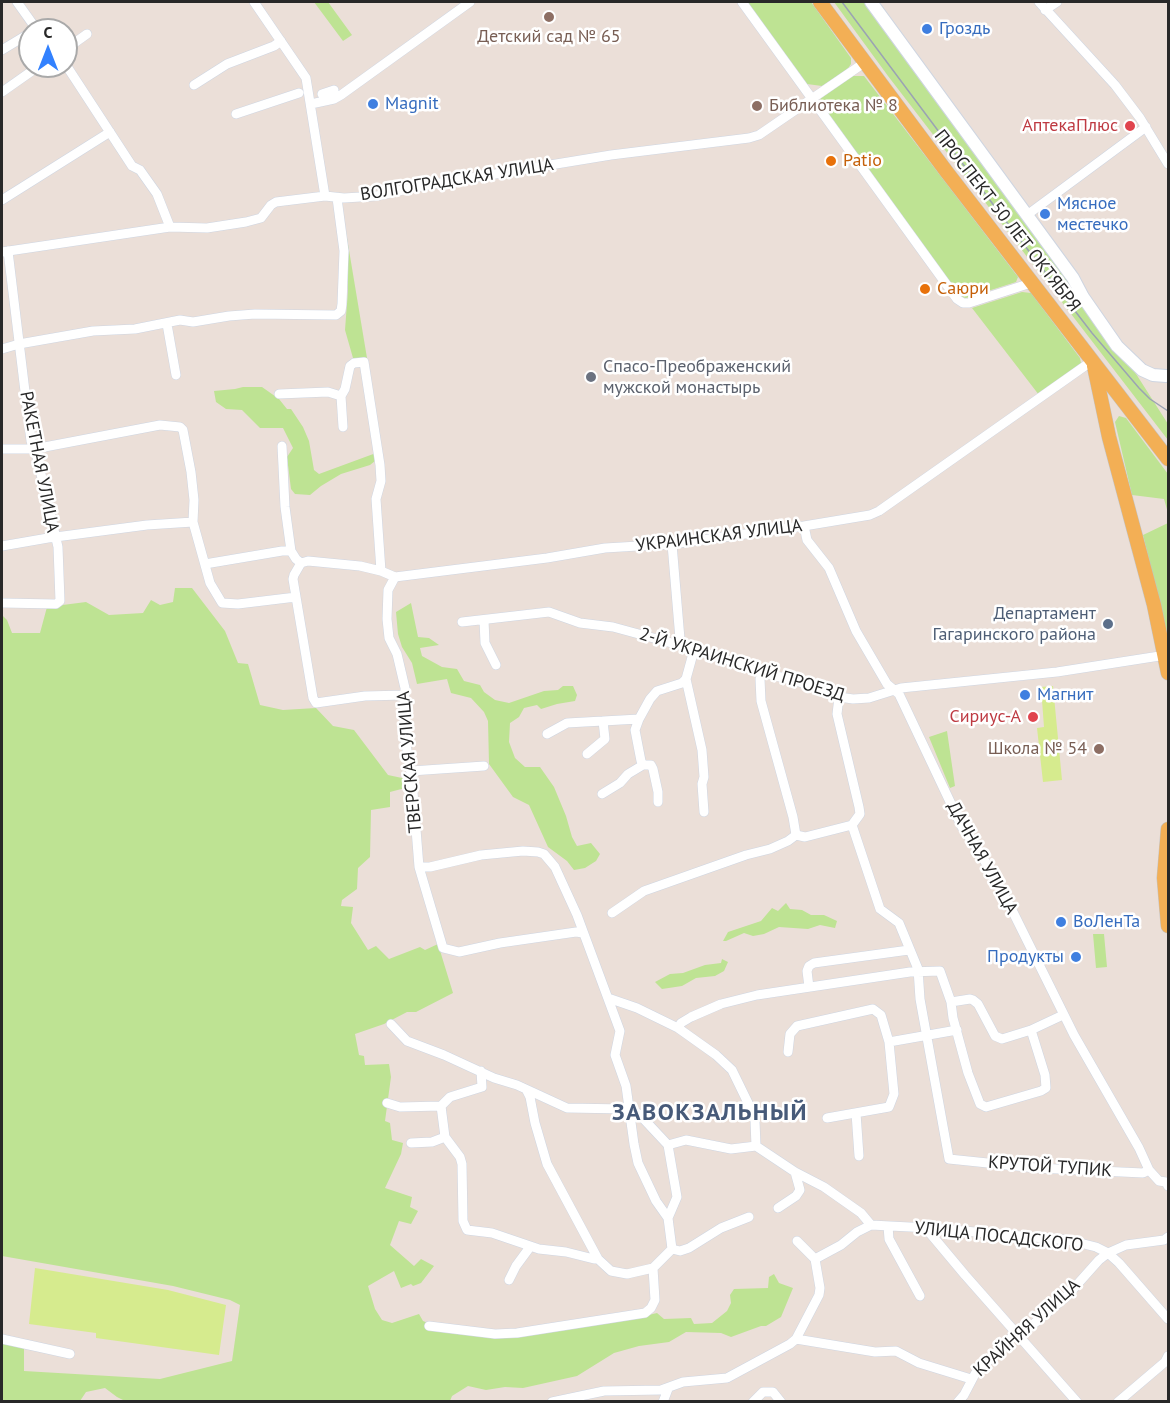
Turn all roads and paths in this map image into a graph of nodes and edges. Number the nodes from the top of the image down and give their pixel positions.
1 (17, 2) edge
2 (254, 2) edge
3 (470, 2) edge
4 (742, 2) edge
5 (820, 2) edge
6 (871, 2) edge
7 (1039, 2) edge
8 (1057, 2) edge
9 (1045, 10) junction
10 (27, 18) edge
11 (87, 34) dead end
12 (18, 40) edge
13 (78, 40) edge
14 (282, 40) junction
15 (2, 50) edge
16 (864, 63) junction
17 (22, 78) edge
18 (75, 78) edge
19 (194, 85) dead end
20 (334, 90) dead end
21 (2, 92) edge
22 (299, 93) dead end
23 (321, 94) dead end
24 (813, 98) junction
25 (311, 104) junction
26 (236, 114) dead end
27 (1146, 127) junction
28 (110, 132) junction
29 (1168, 164) edge
30 (325, 196) junction
31 (337, 198) junction
32 (2, 200) edge
33 (1027, 215) junction
34 (170, 227) junction
35 (5, 252) edge
36 (1031, 283) junction
37 (167, 324) junction
38 (19, 344) junction
39 (2, 349) edge
40 (1092, 361) junction
41 (176, 375) dead end
42 (1168, 376) edge
43 (279, 394) dead end
44 (341, 396) junction
45 (1134, 415) junction
46 (343, 427) dead end
47 (1108, 427) junction
48 (282, 446) dead end
49 (2, 449) edge
50 (34, 449) junction
51 (1168, 459) edge
52 (193, 522) junction
53 (804, 526) junction
54 (54, 538) junction
55 (672, 544) junction
56 (2, 546) edge
57 (291, 551) junction
58 (205, 564) junction
59 (301, 564) junction
60 (381, 571) junction
61 (395, 578) junction
62 (296, 597) junction
63 (2, 603) edge
64 (484, 620) junction
65 (462, 622) dead end
66 (679, 645) junction
67 (694, 650) junction
68 (1166, 655) junction
69 (496, 665) dead end
70 (1168, 673) edge
71 (762, 674) junction
72 (686, 680) junction
73 (894, 690) junction
74 (405, 695) junction
75 (839, 696) junction
76 (639, 719) junction
77 (603, 721) junction
78 (547, 734) dead end
79 (587, 754) dead end
80 (643, 765) junction
81 (484, 766) dead end
82 (411, 771) junction
83 (620, 783) junction
84 (625, 793) dead end
85 (602, 794) dead end
86 (658, 802) dead end
87 (704, 812) dead end
88 (852, 825) junction
89 (1168, 829) edge
90 (796, 835) junction
91 (419, 867) junction
92 (612, 913) dead end
93 (1168, 926) edge
94 (583, 933) junction
95 (909, 950) junction
96 (918, 972) junction
97 (809, 987) junction
98 (608, 998) junction
99 (951, 1002) junction
100 (1063, 1015) junction
101 (391, 1024) dead end
102 (678, 1028) junction
103 (957, 1030) junction
104 (1031, 1030) junction
105 (927, 1035) junction
106 (889, 1042) junction
107 (788, 1052) dead end
108 (481, 1071) junction
109 (527, 1091) junction
110 (387, 1102) dead end
111 (441, 1106) junction
112 (631, 1110) junction
113 (856, 1113) junction
114 (827, 1118) dead end
115 (445, 1137) junction
116 (411, 1143) dead end
117 (668, 1145) junction
118 (756, 1146) junction
119 (859, 1156) dead end
120 (1149, 1170) junction
121 (795, 1172) junction
122 (1168, 1186) edge
123 (778, 1208) dead end
124 (749, 1217) dead end
125 (668, 1218) junction
126 (871, 1225) junction
127 (888, 1227) junction
128 (929, 1228) junction
129 (1168, 1237) edge
130 (797, 1241) dead end
131 (530, 1247) junction
132 (672, 1249) junction
133 (1108, 1253) junction
134 (598, 1258) junction
135 (815, 1259) junction
136 (653, 1268) junction
137 (509, 1280) dead end
138 (921, 1296) dead end
139 (1168, 1319) edge
140 (429, 1326) dead end
141 (1018, 1334) junction
142 (2, 1339) edge
143 (796, 1339) junction
144 (70, 1354) dead end
145 (1168, 1356) edge
146 (971, 1379) junction
147 (668, 1389) junction
148 (964, 1399) edge
149 (552, 1401) edge
150 (663, 1401) edge
151 (753, 1401) edge
152 (781, 1401) edge
153 (1077, 1401) edge
154 (1118, 1401) edge

1 - 10 street
2 - 14 street
3 - 25 street
4 - 24 street
5 - 16 main road, ПРОСПЕКТ 50 ЛЕТ ОКТЯБРЯ
6 - 33 street
7 - 9 street
8 - 9 street
9 - 27 street
11 - 13 street
12 - 15 street
14 - 19 street
14 - 25 street
16 - 24 street, ВОЛГОГРАДСКАЯ УЛИЦА
16 - 36 main road, ПРОСПЕКТ 50 ЛЕТ ОКТЯБРЯ
17 - 21 street
18 - 28 street
20 - 23 street
22 - 26 street
24 - 31 street, ВОЛГОГРАДСКАЯ УЛИЦА
24 - 36 street
25 - 30 street
27 - 29 street
27 - 33 street
28 - 32 street
28 - 34 street
30 - 31 street, ВОЛГОГРАДСКАЯ УЛИЦА
30 - 34 street, ВОЛГОГРАДСКАЯ УЛИЦА
31 - 37 street
33 - 42 street
34 - 35 street, ВОЛГОГРАДСКАЯ УЛИЦА
35 - 38 street, РАКЕТНАЯ УЛИЦА
36 - 40 main road, ПРОСПЕКТ 50 ЛЕТ ОКТЯБРЯ
37 - 38 street
37 - 41 street
38 - 39 street
38 - 50 street, РАКЕТНАЯ УЛИЦА
40 - 45 main road, ПРОСПЕКТ 50 ЛЕТ ОКТЯБРЯ
40 - 47 main road
40 - 53 street, УКРАИНСКАЯ УЛИЦА
43 - 44 street
44 - 46 street
44 - 60 street
45 - 47 main road
45 - 51 main road, ПРОСПЕКТ 50 ЛЕТ ОКТЯБРЯ
47 - 68 main road
48 - 57 street
49 - 50 street
50 - 52 street
50 - 54 street, РАКЕТНАЯ УЛИЦА
52 - 54 street
52 - 58 street
53 - 55 street, УКРАИНСКАЯ УЛИЦА
53 - 73 street, ДАЧНАЯ УЛИЦА
54 - 56 street
54 - 63 street, РАКЕТНАЯ УЛИЦА
55 - 61 street, УКРАИНСКАЯ УЛИЦА
55 - 66 street
57 - 58 street
57 - 59 street
58 - 62 street
59 - 60 street
59 - 62 street
60 - 61 street
61 - 74 street, ТВЕРСКАЯ УЛИЦА
62 - 74 street
64 - 65 street, 2-Й УКРАИНСКИЙ ПРОЕЗД
64 - 66 street, 2-Й УКРАИНСКИЙ ПРОЕЗД
64 - 69 street
66 - 67 street, 2-Й УКРАИНСКИЙ ПРОЕЗД
67 - 71 street, 2-Й УКРАИНСКИЙ ПРОЕЗД
67 - 72 street
68 - 70 main road
68 - 73 street, 2-Й УКРАИНСКИЙ ПРОЕЗД
71 - 75 street, 2-Й УКРАИНСКИЙ ПРОЕЗД
71 - 90 street
72 - 76 street
72 - 87 street
73 - 75 street, 2-Й УКРАИНСКИЙ ПРОЕЗД
73 - 100 street, ДАЧНАЯ УЛИЦА
74 - 82 street, ТВЕРСКАЯ УЛИЦА
75 - 88 street
76 - 77 street
76 - 80 street
77 - 78 street
77 - 79 street
80 - 83 street
80 - 86 street
81 - 82 street
82 - 91 street, ТВЕРСКАЯ УЛИЦА
83 - 84 street
83 - 85 street
88 - 90 street
88 - 95 street
89 - 93 main road
90 - 92 street
91 - 94 street
91 - 94 street, ТВЕРСКАЯ УЛИЦА
94 - 98 street
95 - 96 street
95 - 97 street
96 - 97 street
96 - 99 street
96 - 105 street
97 - 102 street
98 - 102 street
98 - 112 street
99 - 103 street
99 - 104 street
100 - 104 street
100 - 120 street, ДАЧНАЯ УЛИЦА
101 - 108 street
102 - 118 street
103 - 104 street
103 - 105 street
105 - 106 street
105 - 120 street, КРУТОЙ ТУПИК
106 - 107 street
106 - 113 street
108 - 109 street
108 - 111 street
109 - 112 street
109 - 134 street
110 - 111 street
111 - 115 street
112 - 117 street
112 - 125 street
113 - 114 street
113 - 119 street
115 - 116 street
115 - 131 street
117 - 118 street
117 - 125 street
118 - 121 street
120 - 122 street, ДАЧНАЯ УЛИЦА
121 - 123 street
121 - 126 street
124 - 132 street
125 - 132 street
126 - 127 street, УЛИЦА ПОСАДСКОГО
126 - 135 street
127 - 128 street, УЛИЦА ПОСАДСКОГО
127 - 138 street
128 - 133 street, УЛИЦА ПОСАДСКОГО
128 - 141 street
129 - 133 street, КРАЙНЯЯ УЛИЦА
130 - 135 street
131 - 134 street
131 - 137 street
132 - 136 street
133 - 139 street, УЛИЦА ПОСАДСКОГО
133 - 141 street, КРАЙНЯЯ УЛИЦА
134 - 136 street
135 - 143 street
136 - 140 street
141 - 146 street, КРАЙНЯЯ УЛИЦА
141 - 153 street
142 - 144 street
143 - 146 street
143 - 147 street
145 - 154 street
146 - 148 street, КРАЙНЯЯ УЛИЦА
147 - 149 street
147 - 150 street
151 - 152 street

